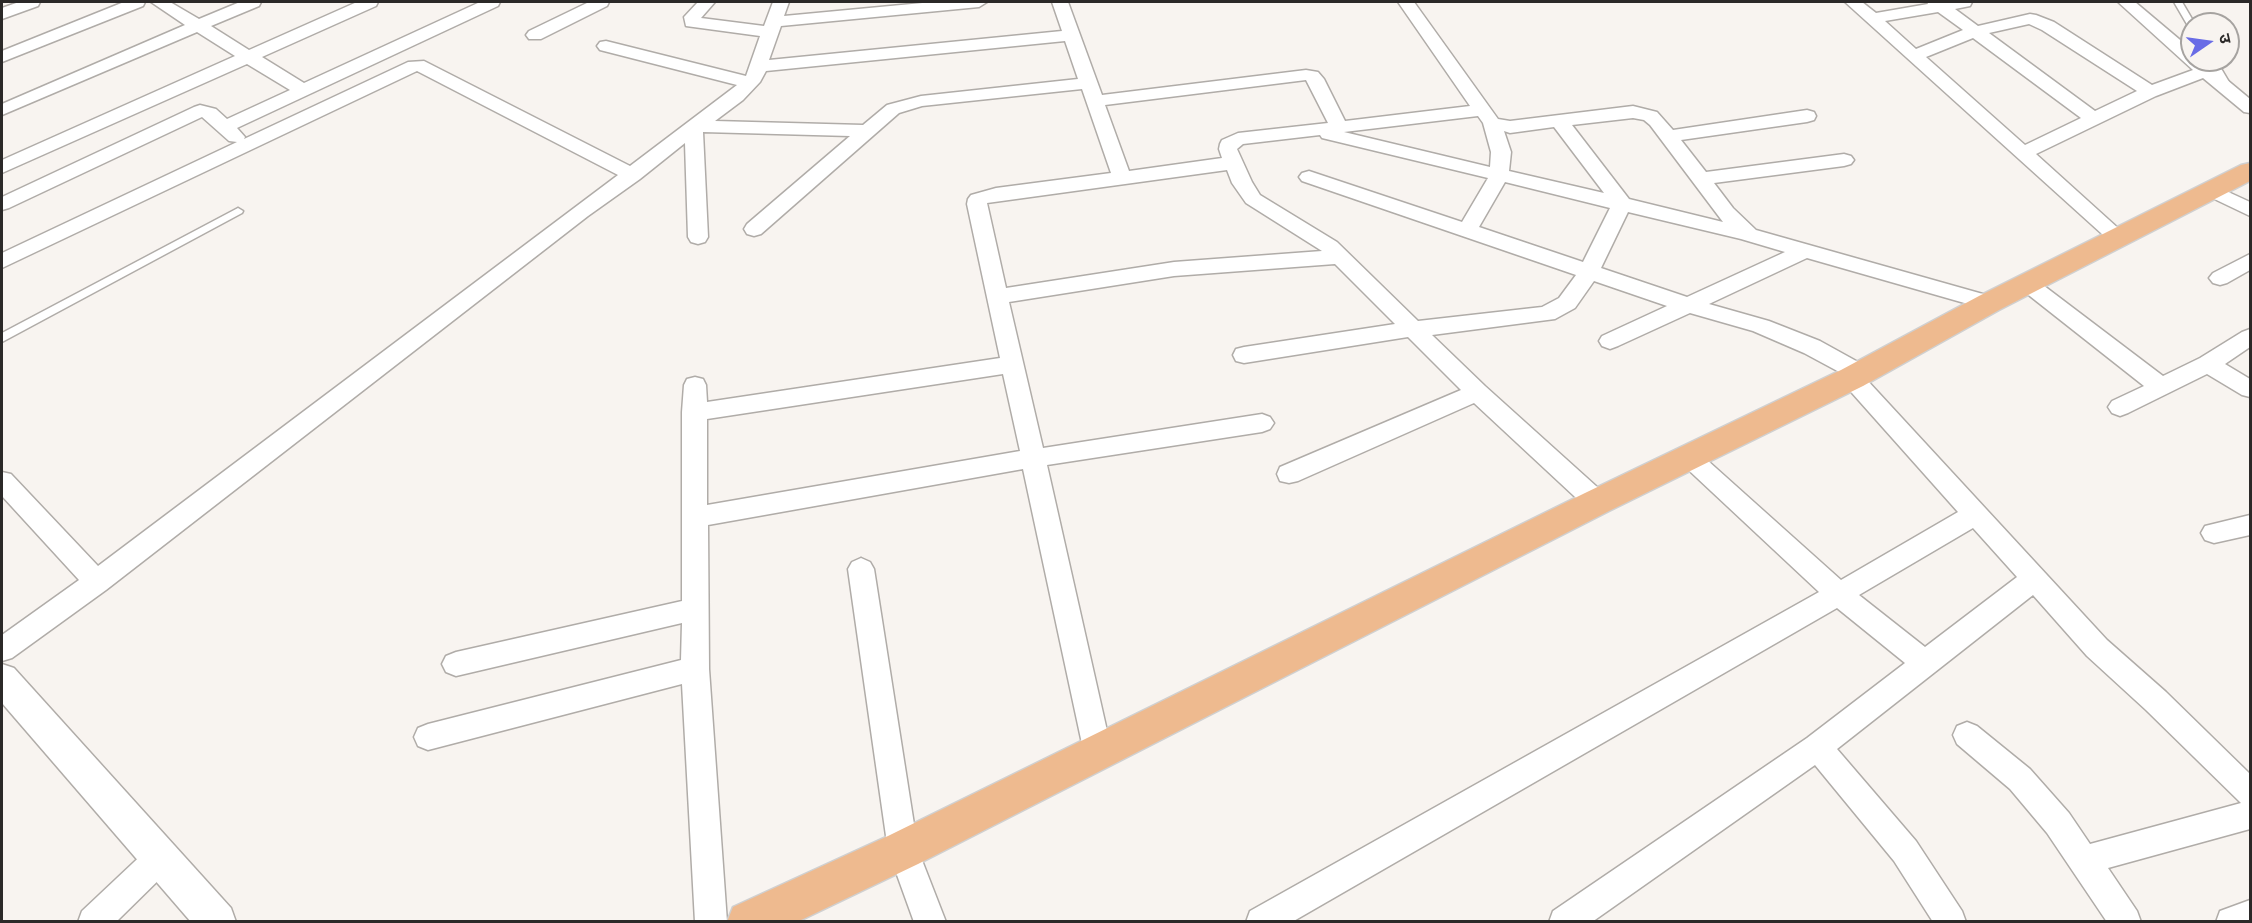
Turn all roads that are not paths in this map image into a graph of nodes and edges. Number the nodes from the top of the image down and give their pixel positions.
1 (32, 2) edge
2 (137, 2) edge
3 (159, 2) edge
4 (253, 2) edge
5 (370, 2) edge
6 (492, 2) edge
7 (601, 2) edge
8 (707, 2) edge
9 (979, 2) edge
10 (1060, 2) edge
11 (1406, 2) edge
12 (1852, 2) edge
13 (1964, 2) edge
14 (2126, 2) edge
15 (1938, 4) edge
16 (2, 14) edge
17 (775, 18) edge
18 (1871, 19) junction
19 (196, 26) junction
20 (1977, 31) junction
21 (535, 35) dead end
22 (1072, 35) junction
23 (606, 46) dead end
24 (2180, 46) edge
25 (1915, 55) junction
26 (248, 56) junction
27 (2, 57) edge
28 (2185, 72) edge
29 (2210, 72) edge
30 (754, 74) junction
31 (1089, 83) junction
32 (303, 90) junction
33 (2150, 92) junction
34 (1095, 101) junction
35 (2250, 108) edge
36 (2, 110) edge
37 (1486, 116) junction
38 (1807, 116) dead end
39 (2093, 118) junction
40 (1559, 121) junction
41 (224, 127) junction
42 (696, 127) junction
43 (1339, 127) junction
44 (1313, 130) junction
45 (866, 131) junction
46 (1668, 136) junction
47 (246, 147) junction
48 (2025, 152) junction
49 (1844, 160) dead end
50 (1233, 163) junction
51 (2, 167) edge
52 (2250, 171) edge
53 (633, 175) junction
54 (1499, 175) junction
55 (1309, 177) dead end
56 (1122, 178) junction
57 (1701, 179) junction
58 (2213, 191) junction
59 (2, 204) edge
60 (1622, 204) junction
61 (2250, 210) edge
62 (238, 211) dead end
63 (754, 229) dead end
64 (1467, 231) junction
65 (1749, 234) junction
66 (698, 237) dead end
67 (2119, 238) junction
68 (1806, 250) junction
69 (1341, 257) junction
70 (2, 261) edge
71 (2250, 261) edge
72 (1589, 272) junction
73 (2220, 278) dead end
74 (2028, 284) junction
75 (999, 296) junction
76 (1989, 303) junction
77 (1688, 305) junction
78 (1414, 329) junction
79 (2250, 336) edge
80 (2, 338) edge
81 (1610, 341) dead end
82 (1244, 355) dead end
83 (1013, 364) junction
84 (2208, 364) junction
85 (1856, 375) junction
86 (695, 385) dead end
87 (2161, 387) junction
88 (2250, 389) edge
89 (1478, 392) junction
90 (2120, 407) dead end
91 (693, 412) junction
92 (1262, 423) dead end
93 (1689, 457) junction
94 (1034, 458) junction
95 (1289, 474) dead end
96 (2, 481) edge
97 (1597, 502) junction
98 (1976, 513) junction
99 (694, 517) junction
100 (2250, 525) edge
101 (2214, 533) dead end
102 (861, 569) dead end
103 (2034, 579) junction
104 (97, 582) junction
105 (1839, 594) junction
106 (694, 609) junction
107 (2, 650) edge
108 (1925, 663) junction
109 (456, 664) dead end
110 (695, 669) junction
111 (2, 679) edge
112 (1967, 735) dead end
113 (428, 737) dead end
114 (1817, 747) junction
115 (1098, 753) junction
116 (2250, 793) edge
117 (2250, 815) edge
118 (903, 850) junction
119 (161, 857) junction
120 (2084, 860) junction
121 (2250, 916) edge
122 (93, 921) edge
123 (217, 921) edge
124 (711, 921) edge
125 (748, 921) edge
126 (930, 921) edge
127 (1261, 921) edge
128 (1564, 921) edge
129 (1951, 921) edge
130 (2126, 921) edge
131 (2231, 921) edge

1 - 16 street
2 - 27 street
3 - 19 street
4 - 19 street
5 - 26 street
6 - 32 street
7 - 21 street
8 - 17 street
9 - 17 street
10 - 22 street
11 - 37 street
12 - 18 street
13 - 15 street
14 - 24 street
15 - 18 street
15 - 20 street
17 - 30 street
18 - 25 street
19 - 26 street
19 - 36 street
20 - 25 street
20 - 33 street
20 - 39 street
22 - 30 street
22 - 31 street
23 - 30 street
25 - 48 street
26 - 32 street
26 - 51 street
28 - 33 street
29 - 35 street
30 - 42 street
31 - 34 street
31 - 45 street
32 - 41 street
33 - 39 street
34 - 43 street
34 - 56 street
37 - 40 street
37 - 43 street
37 - 54 street
38 - 46 street
39 - 48 street
40 - 46 street
40 - 60 street
41 - 47 street
41 - 59 street
42 - 45 street
42 - 53 street
42 - 66 street
43 - 44 street
44 - 50 street
44 - 54 street
45 - 63 street
46 - 57 street
47 - 53 street
47 - 70 street
48 - 67 street
49 - 57 street
50 - 56 street
50 - 69 street
52 - 58 main road
53 - 104 street
54 - 60 street
54 - 64 street
55 - 64 street
56 - 75 street
57 - 65 street
58 - 61 street
58 - 67 main road
60 - 65 street
60 - 72 street
62 - 80 lane
64 - 72 street
65 - 68 street
67 - 74 main road
68 - 76 street
68 - 77 street
69 - 75 street
69 - 78 street
71 - 73 street
72 - 77 street
72 - 78 street
74 - 76 main road
74 - 87 street
75 - 83 street
76 - 85 main road
77 - 81 street
77 - 85 street
78 - 82 street
78 - 89 street
79 - 84 street
83 - 91 street
83 - 94 street
84 - 87 street
84 - 88 street
85 - 93 main road
85 - 98 street
86 - 91 street
87 - 90 street
89 - 95 street
89 - 97 street
91 - 99 street
92 - 94 street
93 - 97 main road
93 - 105 street
94 - 99 street
94 - 115 street
96 - 104 street
97 - 115 main road
98 - 103 street
98 - 105 street
99 - 106 street
100 - 101 street
102 - 118 street
103 - 108 street
103 - 116 street
104 - 107 street
105 - 108 street
105 - 127 street
106 - 109 street
106 - 110 street
108 - 114 street
110 - 113 street
110 - 124 street
111 - 119 street
112 - 120 street
114 - 128 street
114 - 129 street
115 - 118 main road
117 - 120 street
118 - 125 main road
118 - 126 street
119 - 122 street
119 - 123 street
120 - 130 street
121 - 131 street

